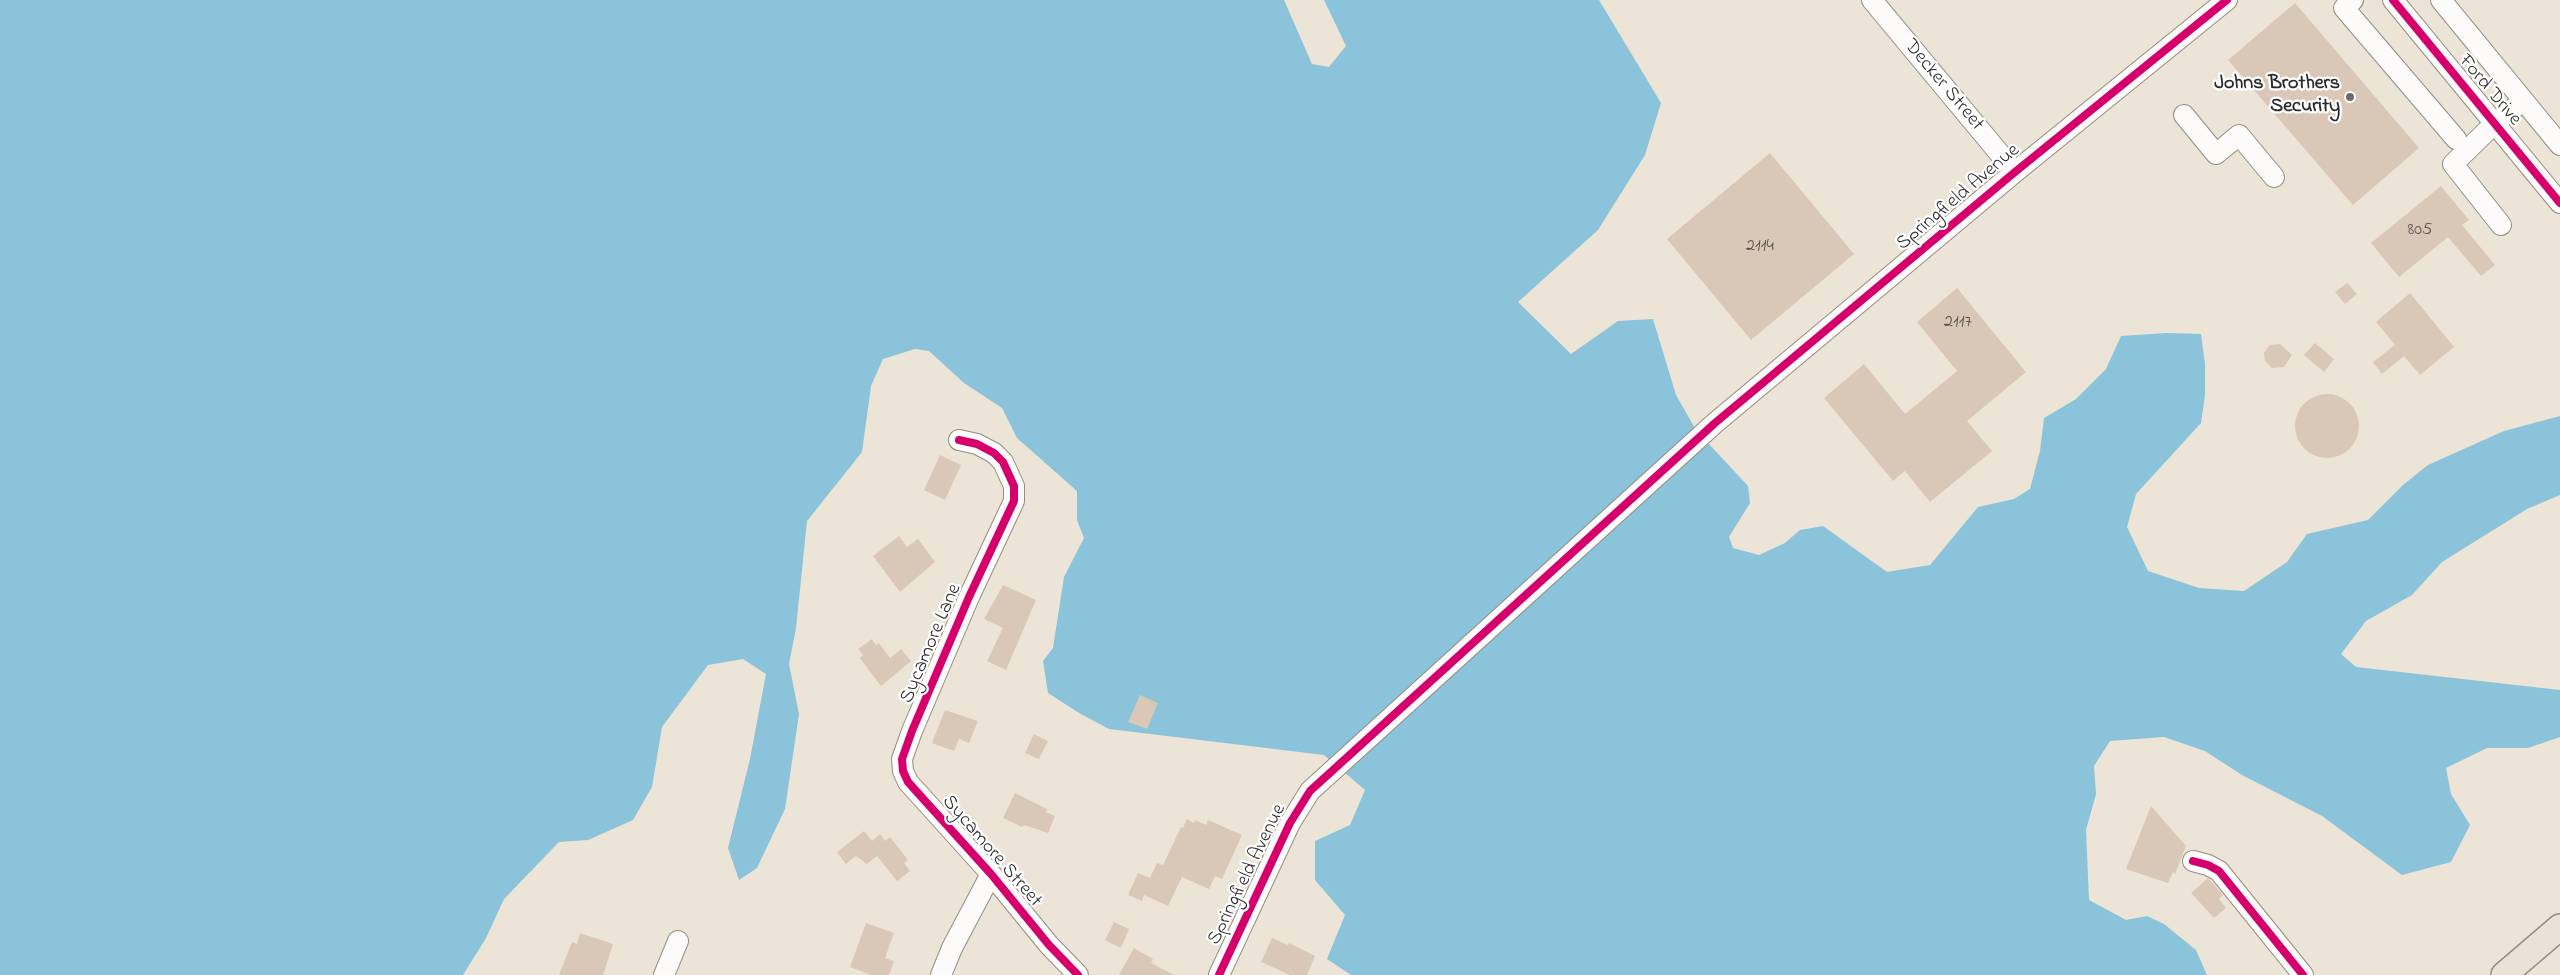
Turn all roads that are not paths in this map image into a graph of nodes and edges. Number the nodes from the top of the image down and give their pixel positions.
1 (1872, 0) edge
2 (2226, 0) edge
3 (2353, 0) edge
4 (2393, 0) edge
5 (2441, 0) edge
6 (2523, 101) junction
7 (2184, 115) dead end
8 (2495, 123) junction
9 (2456, 139) dead end
10 (2560, 145) edge
11 (2015, 172) junction
12 (2274, 177) dead end
13 (2560, 203) edge
14 (2501, 225) dead end
15 (958, 440) dead end
16 (908, 742) joint
17 (2193, 861) dead end
18 (991, 874) junction
19 (2560, 927) edge
20 (678, 941) dead end
21 (664, 975) edge
22 (941, 975) edge
23 (1078, 975) edge
24 (1219, 975) edge
25 (2303, 975) edge
26 (2504, 975) edge

1 - 11 street, Decker Street
2 - 11 street, Springfield Avenue
3 - 9 street
4 - 8 street, Ford Drive
5 - 6 street, Ford Drive
6 - 8 street
6 - 10 street, Ford Drive
7 - 12 street
8 - 13 street, Ford Drive
8 - 14 street
11 - 24 street, Springfield Avenue
15 - 16 street, Sycamore Lane
16 - 18 street, Sycamore Street
17 - 25 street
18 - 22 street
18 - 23 street, Sycamore Street
19 - 26 main road
20 - 21 street

